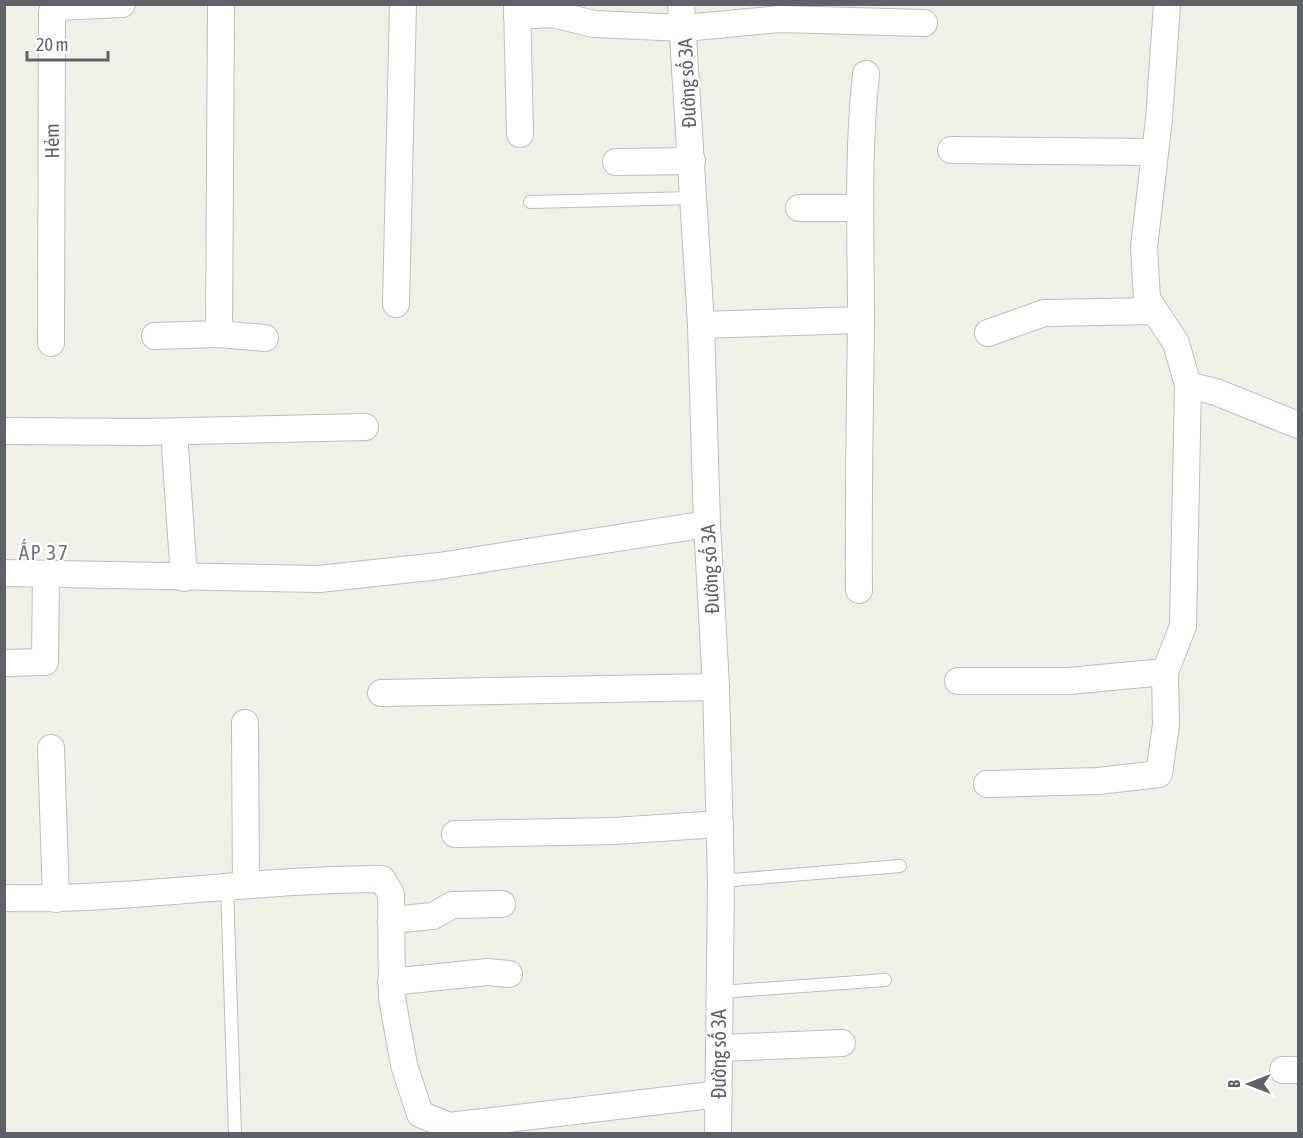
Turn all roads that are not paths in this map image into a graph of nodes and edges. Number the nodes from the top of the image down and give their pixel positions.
1 (122, 4) edge
2 (221, 4) edge
3 (403, 4) edge
4 (1167, 4) edge
5 (517, 10) edge
6 (682, 16) edge
7 (924, 23) dead end
8 (866, 75) dead end
9 (520, 134) dead end
10 (951, 150) dead end
11 (1155, 152) junction
12 (692, 160) junction
13 (616, 162) dead end
14 (694, 198) junction
15 (530, 202) dead end
16 (799, 208) dead end
17 (859, 208) junction
18 (396, 304) dead end
19 (1155, 312) junction
20 (861, 320) junction
21 (701, 325) junction
22 (988, 333) dead end
23 (219, 334) junction
24 (154, 336) dead end
25 (265, 338) dead end
26 (51, 343) dead end
27 (1188, 385) junction
28 (1299, 425) edge
29 (365, 427) dead end
30 (4, 431) edge
31 (174, 432) junction
32 (707, 524) junction
33 (4, 573) edge
34 (46, 574) junction
35 (184, 578) junction
36 (859, 590) dead end
37 (4, 663) edge
38 (1165, 672) junction
39 (958, 681) dead end
40 (716, 687) junction
41 (381, 693) dead end
42 (245, 723) dead end
43 (51, 748) dead end
44 (987, 784) dead end
45 (720, 824) junction
46 (455, 834) dead end
47 (900, 866) dead end
48 (721, 881) junction
49 (236, 885) junction
50 (4, 898) edge
51 (56, 899) junction
52 (502, 904) dead end
53 (391, 920) junction
54 (509, 974) dead end
55 (885, 980) dead end
56 (391, 982) junction
57 (720, 992) junction
58 (842, 1043) dead end
59 (720, 1048) junction
60 (719, 1094) junction
61 (518, 1126) edge
62 (718, 1133) edge
63 (235, 1134) edge
64 (713, 1134) edge

1 - 26 street, Hẻm
2 - 23 street
3 - 18 street
4 - 11 street
5 - 6 street
5 - 9 street
6 - 7 street
6 - 12 street, Đường số 3A
8 - 17 street
10 - 11 street
11 - 19 street
12 - 13 street
12 - 14 street, Đường số 3A
14 - 15 lane
14 - 21 street, Đường số 3A
16 - 17 street
17 - 20 street
19 - 22 street
19 - 27 street
20 - 21 street
20 - 36 street
21 - 32 street, Đường số 3A
23 - 24 street
23 - 25 street
27 - 28 street
27 - 38 street
29 - 31 street
30 - 31 street
31 - 35 street
32 - 35 street
32 - 40 street, Đường số 3A
33 - 34 street
34 - 35 street
34 - 37 street
38 - 39 street
38 - 44 street
40 - 41 street
40 - 45 street, Đường số 3A
42 - 49 street
43 - 51 street
45 - 46 street
45 - 48 street, Đường số 3A
47 - 48 lane
48 - 57 street, Đường số 3A
49 - 51 street
49 - 53 street
49 - 63 lane
50 - 51 street
52 - 53 street
53 - 56 street
54 - 56 street
55 - 57 lane
56 - 61 street
57 - 59 street, Đường số 3A
58 - 59 street
59 - 60 street, Đường số 3A
60 - 61 street
60 - 62 street, Đường số 3A
62 - 64 street

